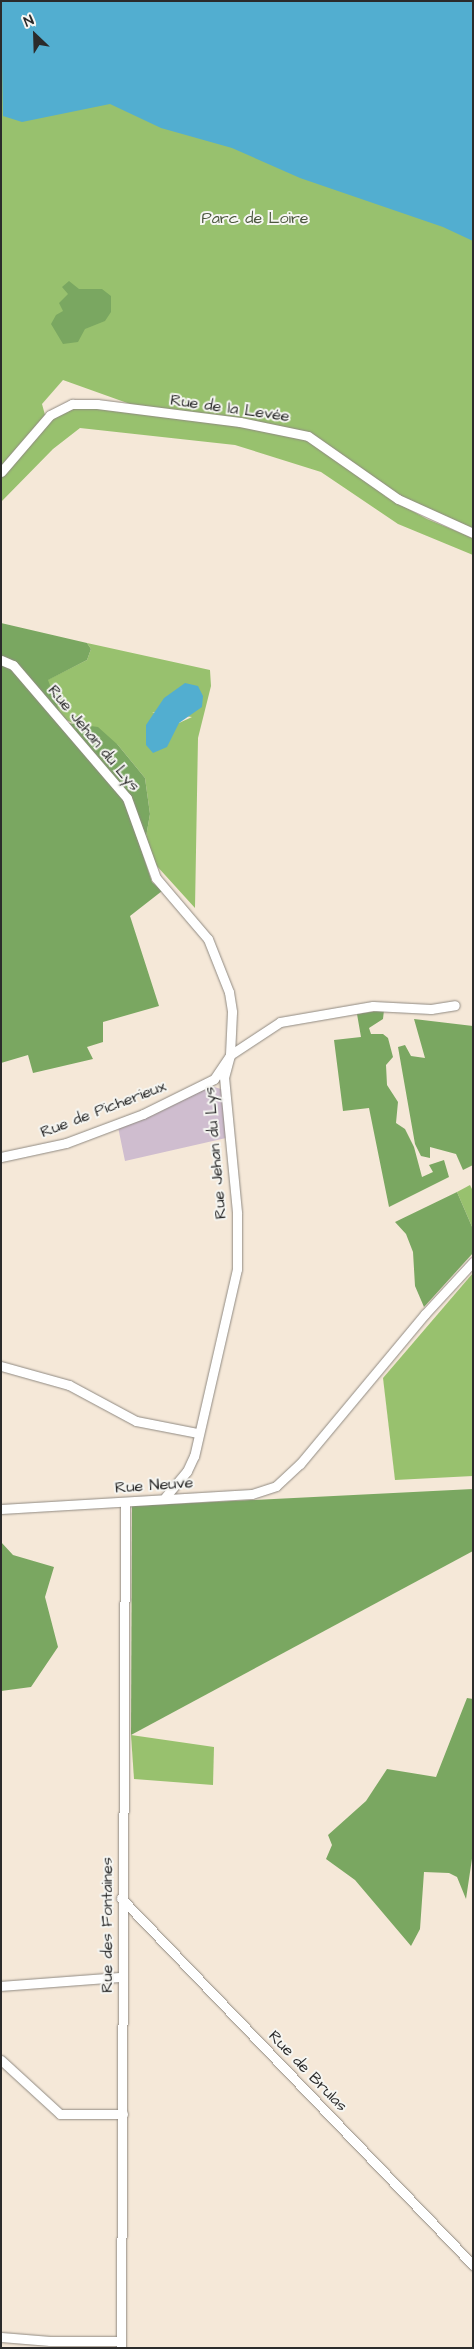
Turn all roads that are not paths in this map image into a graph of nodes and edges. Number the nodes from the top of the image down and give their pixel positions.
1 (1, 472) edge
2 (473, 533) edge
3 (1, 660) edge
4 (455, 1005) dead end
5 (230, 1055) junction
6 (1, 1157) edge
7 (473, 1262) edge
8 (1, 1366) edge
9 (197, 1433) junction
10 (165, 1497) junction
11 (125, 1503) junction
12 (1, 1509) edge
13 (121, 1898) junction
14 (122, 1977) junction
15 (1, 1986) edge
16 (1, 2060) edge
17 (123, 2114) junction
18 (473, 2265) edge
19 (1, 2337) edge
20 (121, 2344) edge

1 - 2 street, Rue de la Levée
3 - 5 street, Rue Jehan du Lys
4 - 5 street
5 - 6 street, Rue de Picherieux
5 - 9 street, Rue Jehan du Lys
7 - 10 street, Rue Neuve
8 - 9 street
9 - 10 street, Rue Jehan du Lys
10 - 11 street, Rue Neuve
11 - 12 street, Rue Neuve
11 - 13 street, Rue des Fontaines
13 - 14 street, Rue des Fontaines
13 - 18 street, Rue de Brulas
14 - 15 street
14 - 17 street, Rue des Fontaines
16 - 17 street
17 - 20 street, Rue des Fontaines
19 - 20 street

